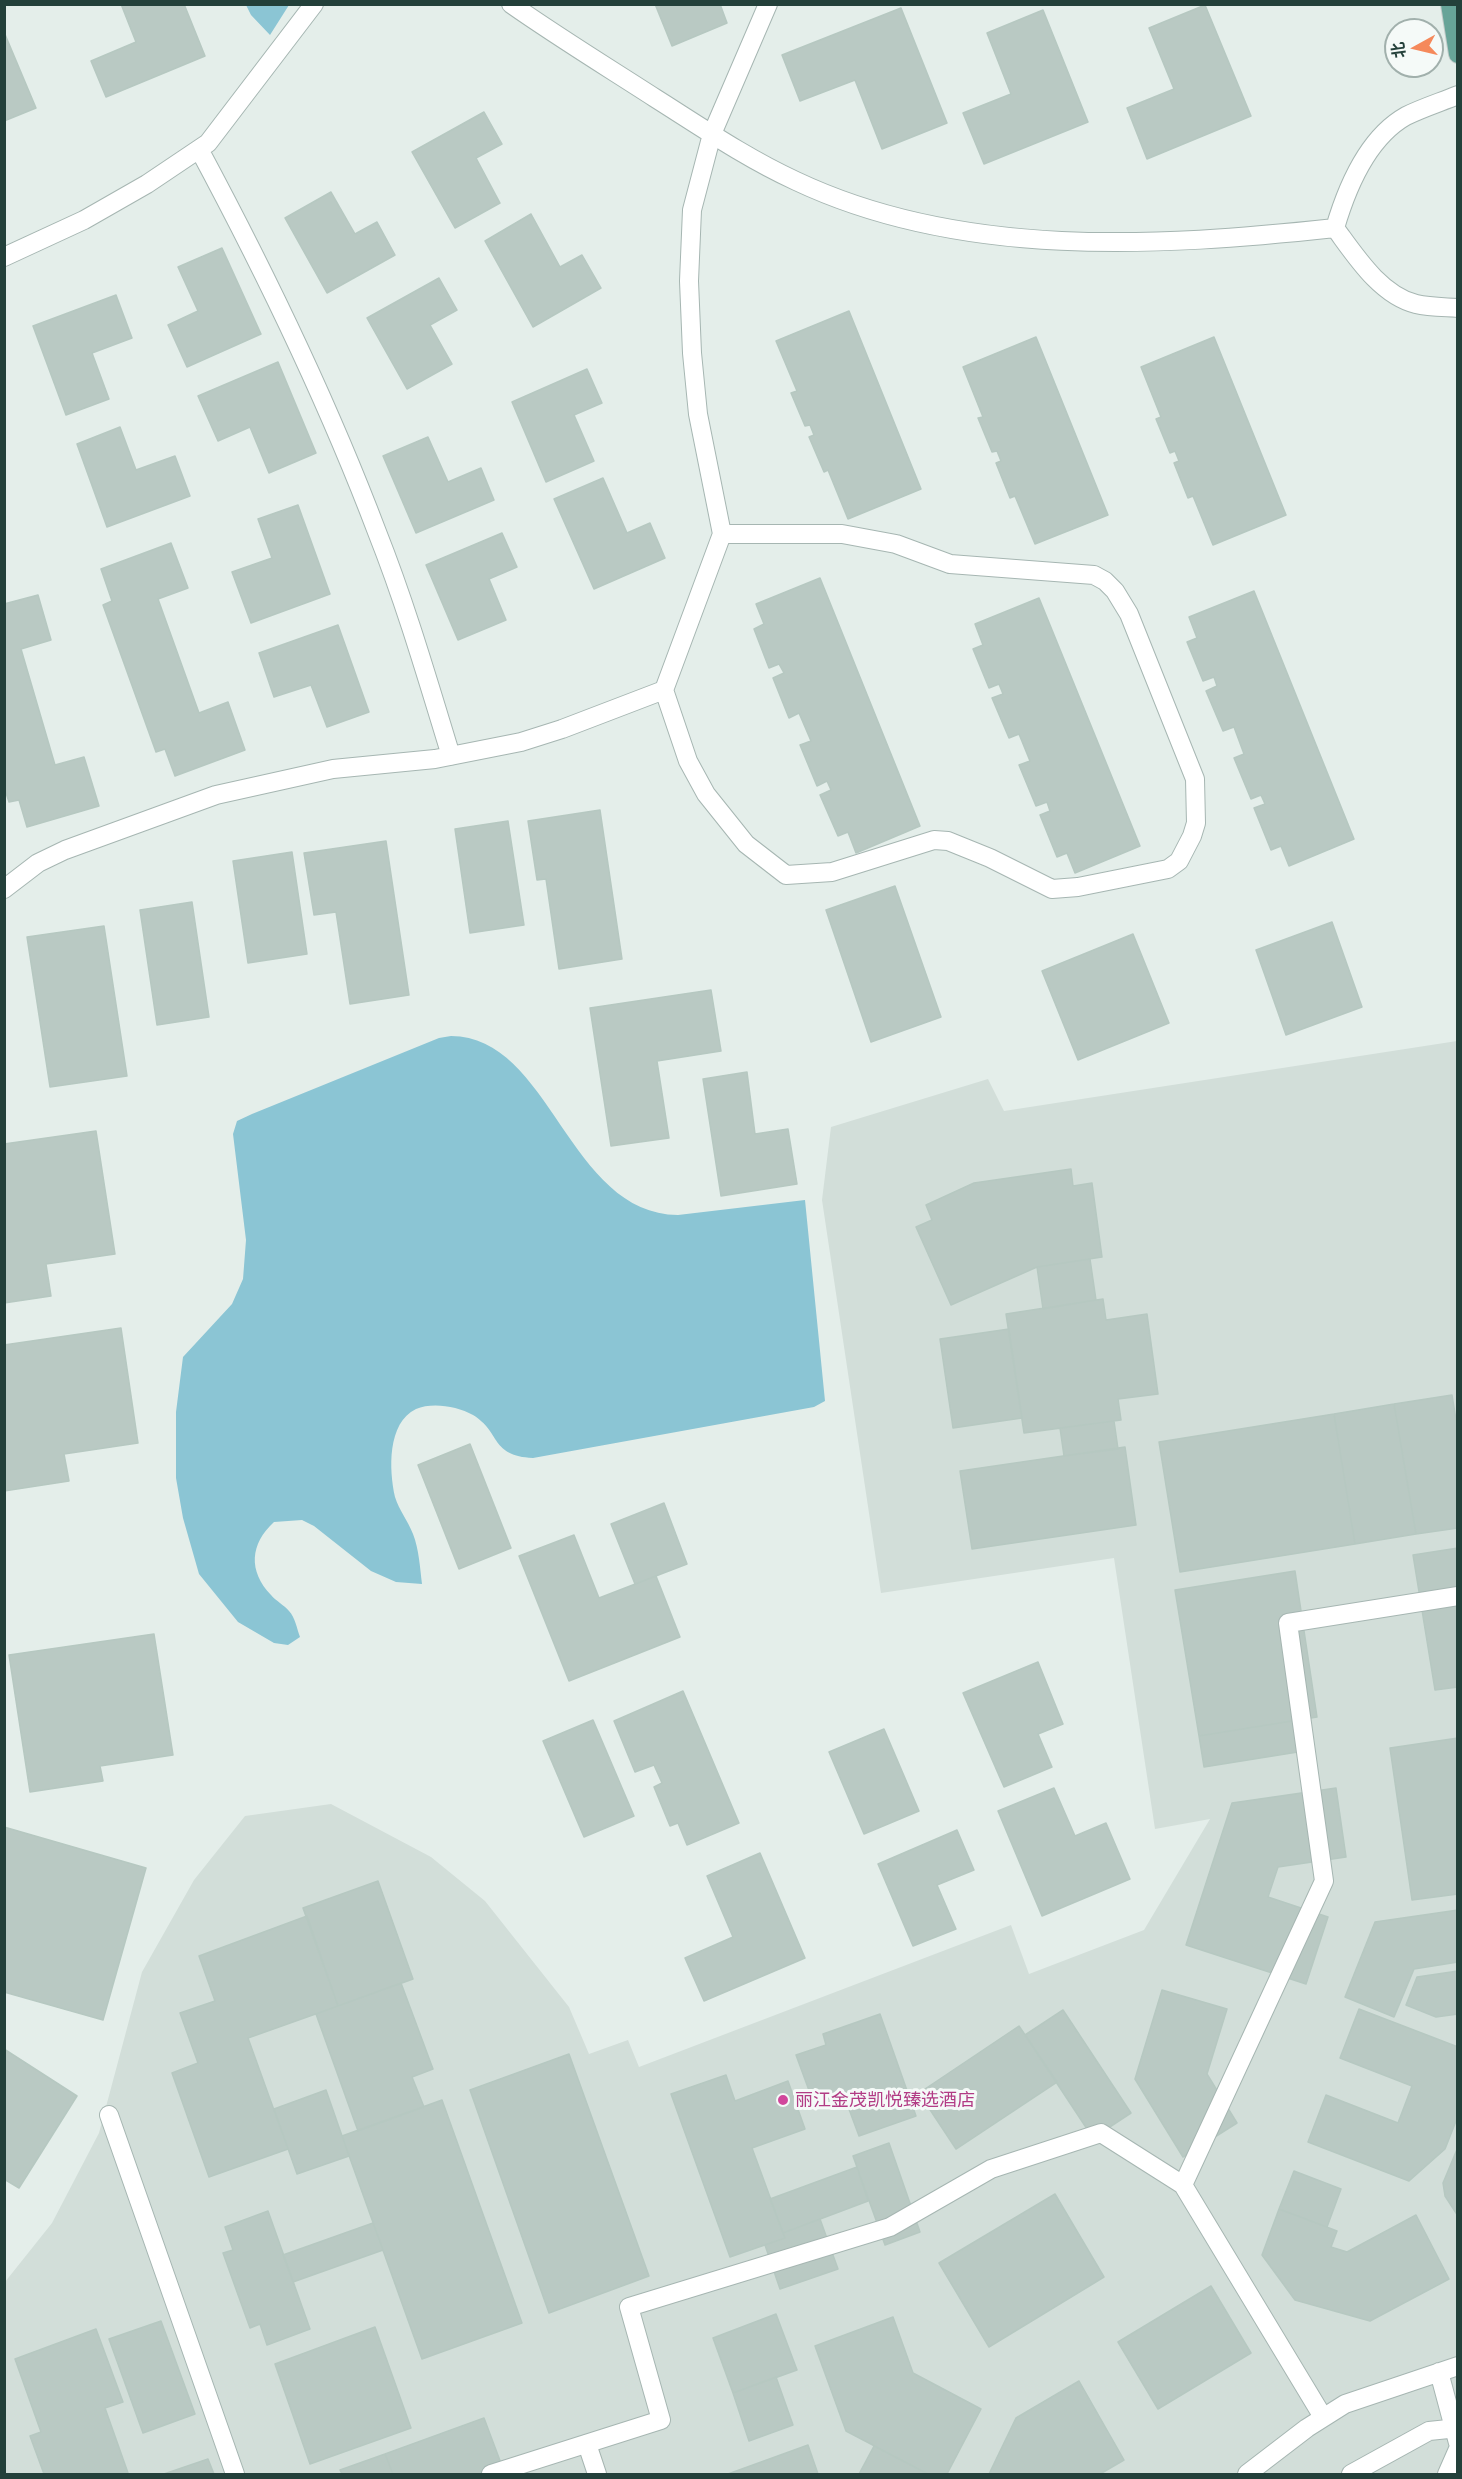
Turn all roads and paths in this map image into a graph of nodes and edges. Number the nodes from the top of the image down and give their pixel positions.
1 (314, 4) edge
2 (511, 4) edge
3 (768, 4) edge
4 (1450, 4) edge
5 (1458, 54) edge
6 (1458, 95) edge
7 (712, 134) junction
8 (199, 149) junction
9 (1335, 228) junction
10 (4, 256) edge
11 (1458, 308) edge
12 (722, 534) junction
13 (664, 690) junction
14 (451, 756) junction
15 (4, 889) edge
16 (1458, 1596) edge
17 (109, 2115) dead end
18 (1184, 2185) junction
19 (1458, 2366) edge
20 (1439, 2372) junction
21 (1323, 2417) junction
22 (1456, 2433) edge
23 (587, 2444) junction
24 (1458, 2449) edge
25 (235, 2475) edge
26 (491, 2475) edge
27 (597, 2475) edge
28 (1247, 2475) edge
29 (1351, 2475) edge
30 (1448, 2475) edge

1 - 8 street
2 - 7 street
3 - 7 street
4 - 5 main road
6 - 9 street
7 - 9 street
7 - 12 street
8 - 10 street
8 - 14 street
9 - 11 street
12 - 13 street
12 - 13 street
13 - 14 street
14 - 15 street
16 - 18 street
17 - 25 street
18 - 21 street
18 - 23 street
19 - 20 street
20 - 21 street
20 - 22 street
21 - 28 street
22 - 29 street
23 - 26 street
23 - 27 street
24 - 30 street

